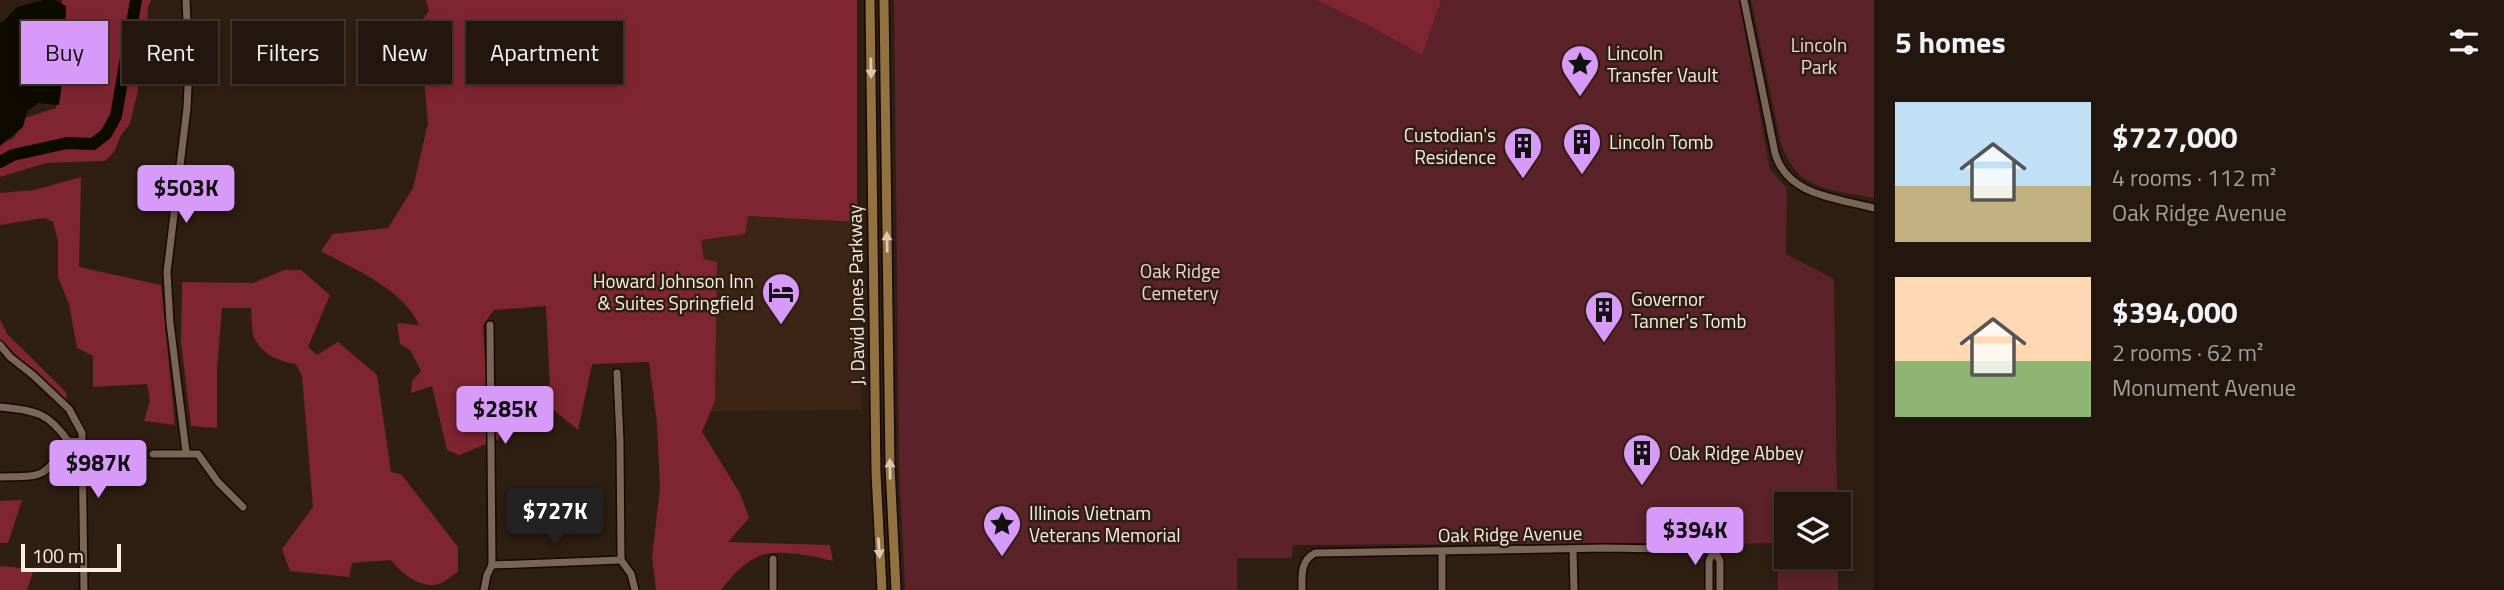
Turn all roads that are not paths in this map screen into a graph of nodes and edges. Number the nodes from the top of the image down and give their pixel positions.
1 (187, 0) edge
2 (870, 0) edge
3 (884, 0) edge
4 (1744, 0) edge
5 (1874, 208) edge
6 (490, 326) dead end
7 (0, 345) edge
8 (617, 373) dead end
9 (0, 407) edge
10 (68, 441) junction
11 (83, 442) junction
12 (186, 452) junction
13 (153, 454) dead end
14 (0, 477) edge
15 (243, 507) dead end
16 (1573, 549) junction
17 (1714, 550) junction
18 (1442, 552) junction
19 (773, 559) dead end
20 (621, 560) junction
21 (492, 565) junction
22 (84, 590) edge
23 (484, 590) edge
24 (635, 590) edge
25 (773, 590) edge
26 (882, 590) edge
27 (896, 590) edge
28 (1302, 590) edge
29 (1442, 590) edge
30 (1574, 590) edge
31 (1709, 590) edge
32 (1720, 590) edge

1 - 12 street
2 -> 26 main road, J. David Jones Parkway
27 -> 3 main road, J. David Jones Parkway
4 - 5 street
6 - 21 street
7 - 11 street
8 - 20 street
9 - 10 street
10 - 11 street
10 - 14 street
11 - 22 street
12 - 13 street
12 - 15 street
16 - 17 street, Oak Ridge Avenue
16 - 18 street, Oak Ridge Avenue
16 - 30 street
17 - 31 street
17 - 32 street
18 - 28 street, Oak Ridge Avenue
18 - 29 street
19 - 25 street
20 - 21 street
20 - 24 street
21 - 23 street

